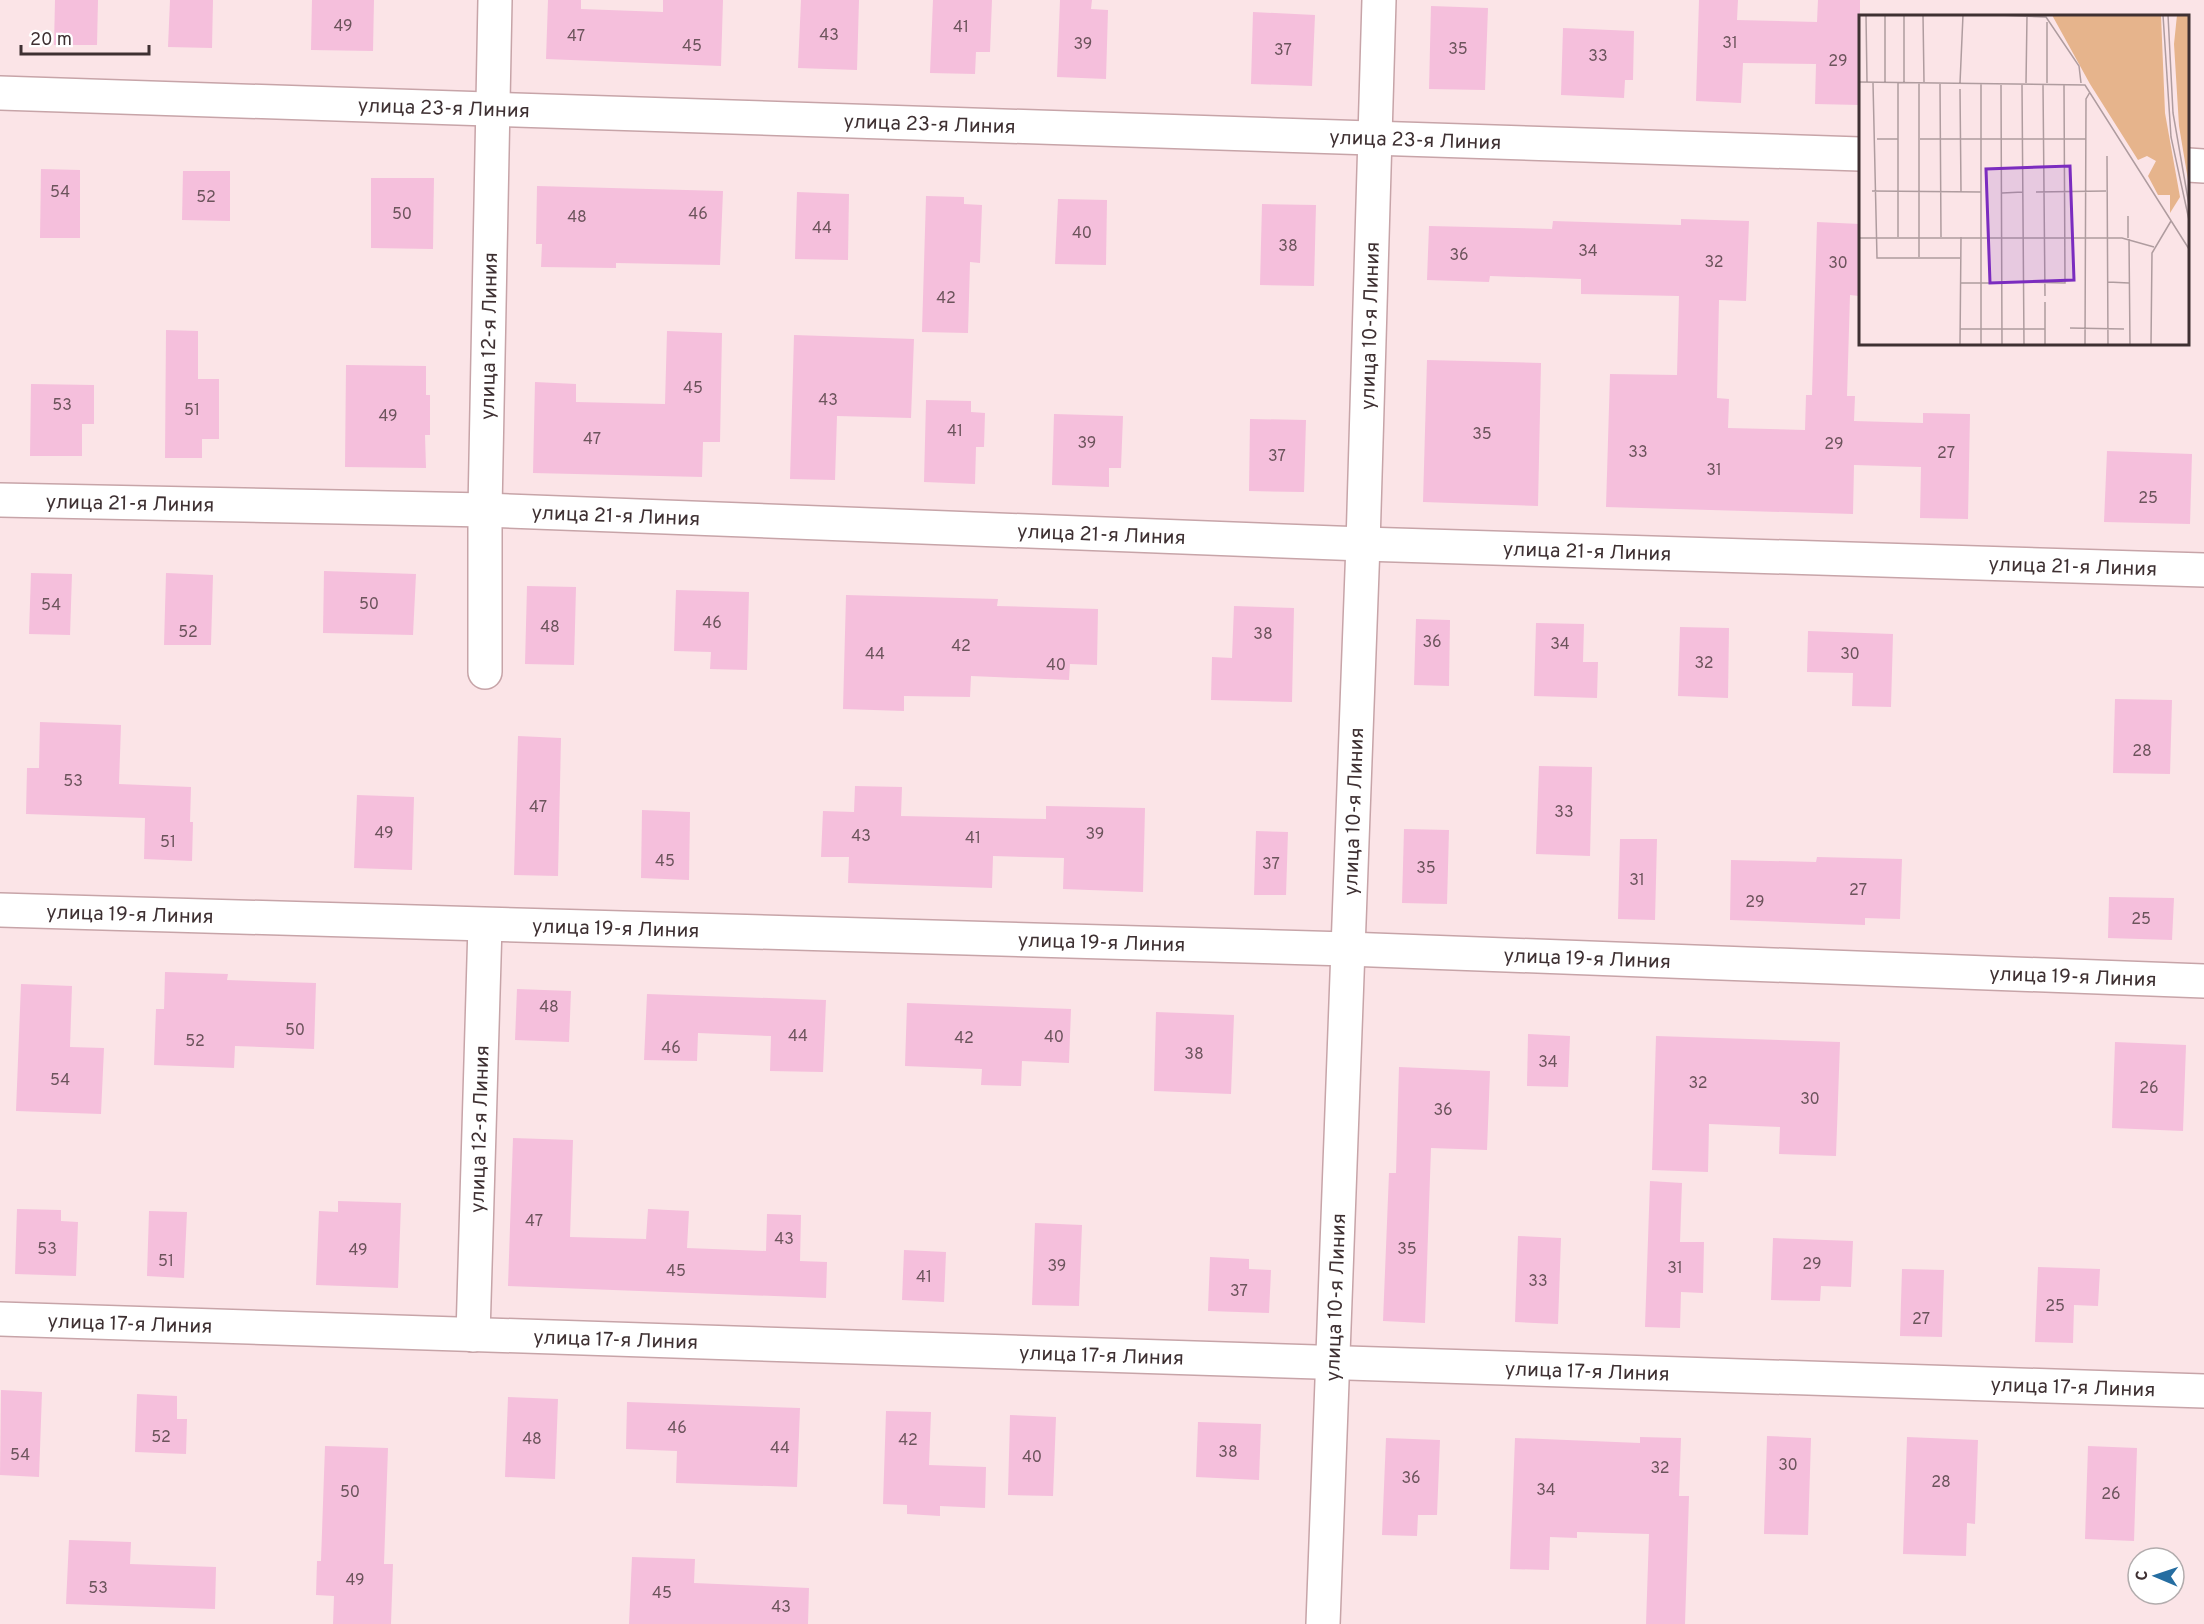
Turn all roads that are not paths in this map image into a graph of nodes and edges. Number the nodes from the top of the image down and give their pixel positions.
1 (495, 0) edge
2 (1379, 0) edge
3 (0, 93) edge
4 (492, 108) junction
5 (1374, 136) junction
6 (1859, 154) edge
7 (2189, 165) edge
8 (2204, 166) edge
9 (0, 500) edge
10 (484, 510) junction
11 (1363, 544) junction
12 (2204, 570) edge
13 (485, 672) dead end
14 (0, 910) edge
15 (485, 925) junction
16 (1347, 949) junction
17 (2204, 981) edge
18 (0, 1318) edge
19 (473, 1335) junction
20 (1332, 1361) junction
21 (2204, 1391) edge
22 (1323, 1624) edge

1 - 4 street, улица 12-я Линия
2 - 5 street, улица 10-я Линия
3 - 4 street, улица 23-я Линия
4 - 5 street, улица 23-я Линия
4 - 10 street, улица 12-я Линия
5 - 6 street, улица 23-я Линия
5 - 11 street, улица 10-я Линия
7 - 8 street
9 - 10 street, улица 21-я Линия
10 - 11 street, улица 21-я Линия
10 - 13 street, улица 12-я Линия
11 - 12 street, улица 21-я Линия
11 - 16 street, улица 10-я Линия
14 - 15 street, улица 19-я Линия
15 - 16 street, улица 19-я Линия
15 - 19 street, улица 12-я Линия
16 - 17 street, улица 19-я Линия
16 - 20 street, улица 10-я Линия
18 - 19 street, улица 17-я Линия
19 - 20 street, улица 17-я Линия
20 - 21 street, улица 17-я Линия
20 - 22 street, улица 10-я Линия

